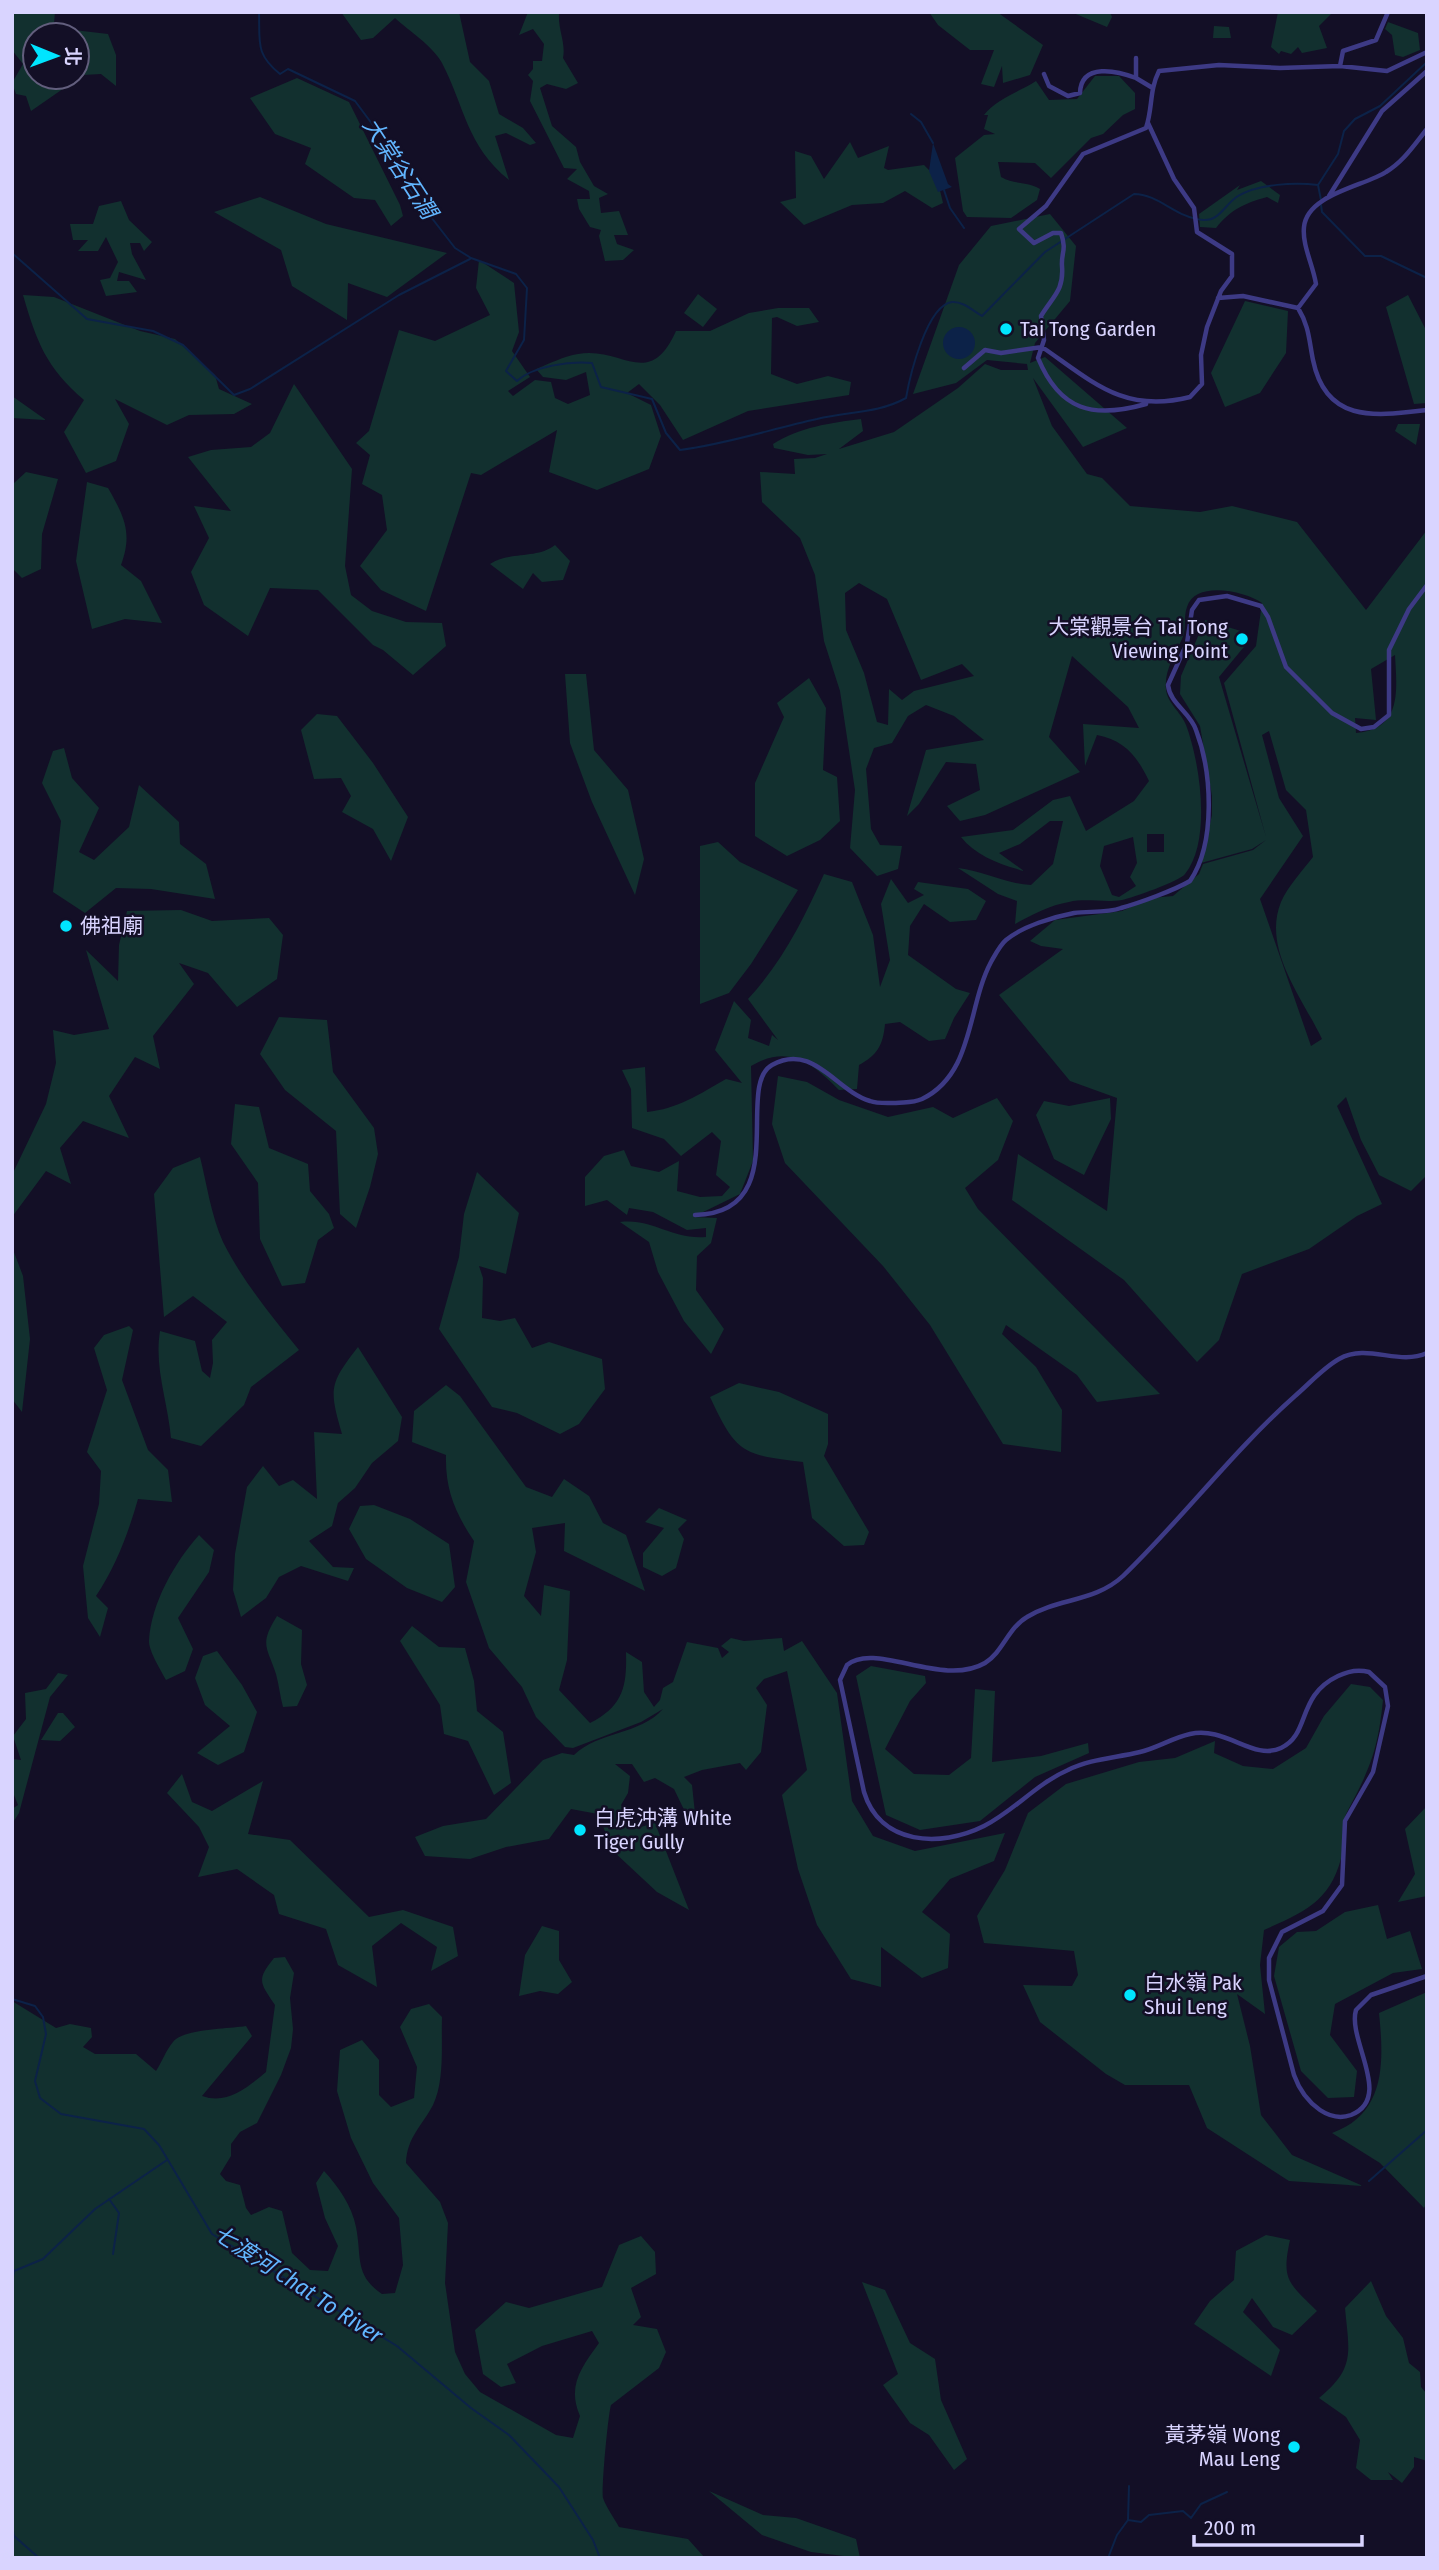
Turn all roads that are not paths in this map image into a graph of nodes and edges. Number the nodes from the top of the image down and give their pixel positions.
1 (1388, 12) edge
2 (1427, 51) edge
3 (1136, 58) dead end
4 (1340, 66) junction
5 (1427, 71) edge
6 (1044, 74) dead end
7 (1136, 78) junction
8 (1151, 87) junction
9 (1147, 123) junction
10 (1427, 129) edge
11 (1329, 197) junction
12 (1219, 298) junction
13 (1298, 309) junction
14 (1042, 347) junction
15 (964, 368) dead end
16 (1146, 404) junction
17 (1427, 410) edge
18 (1427, 585) edge
19 (695, 1215) dead end
20 (1427, 1353) edge
21 (1427, 1976) edge

1 - 4 street
2 - 4 street
3 - 7 street
4 - 8 street
5 - 11 street
6 - 7 street
7 - 8 street
8 - 9 street
9 - 12 street
9 - 14 street
10 - 11 street
11 - 13 street
12 - 13 street
12 - 16 street
13 - 17 street
14 - 15 street
14 - 16 street
14 - 16 street
18 - 19 street
20 - 21 street

